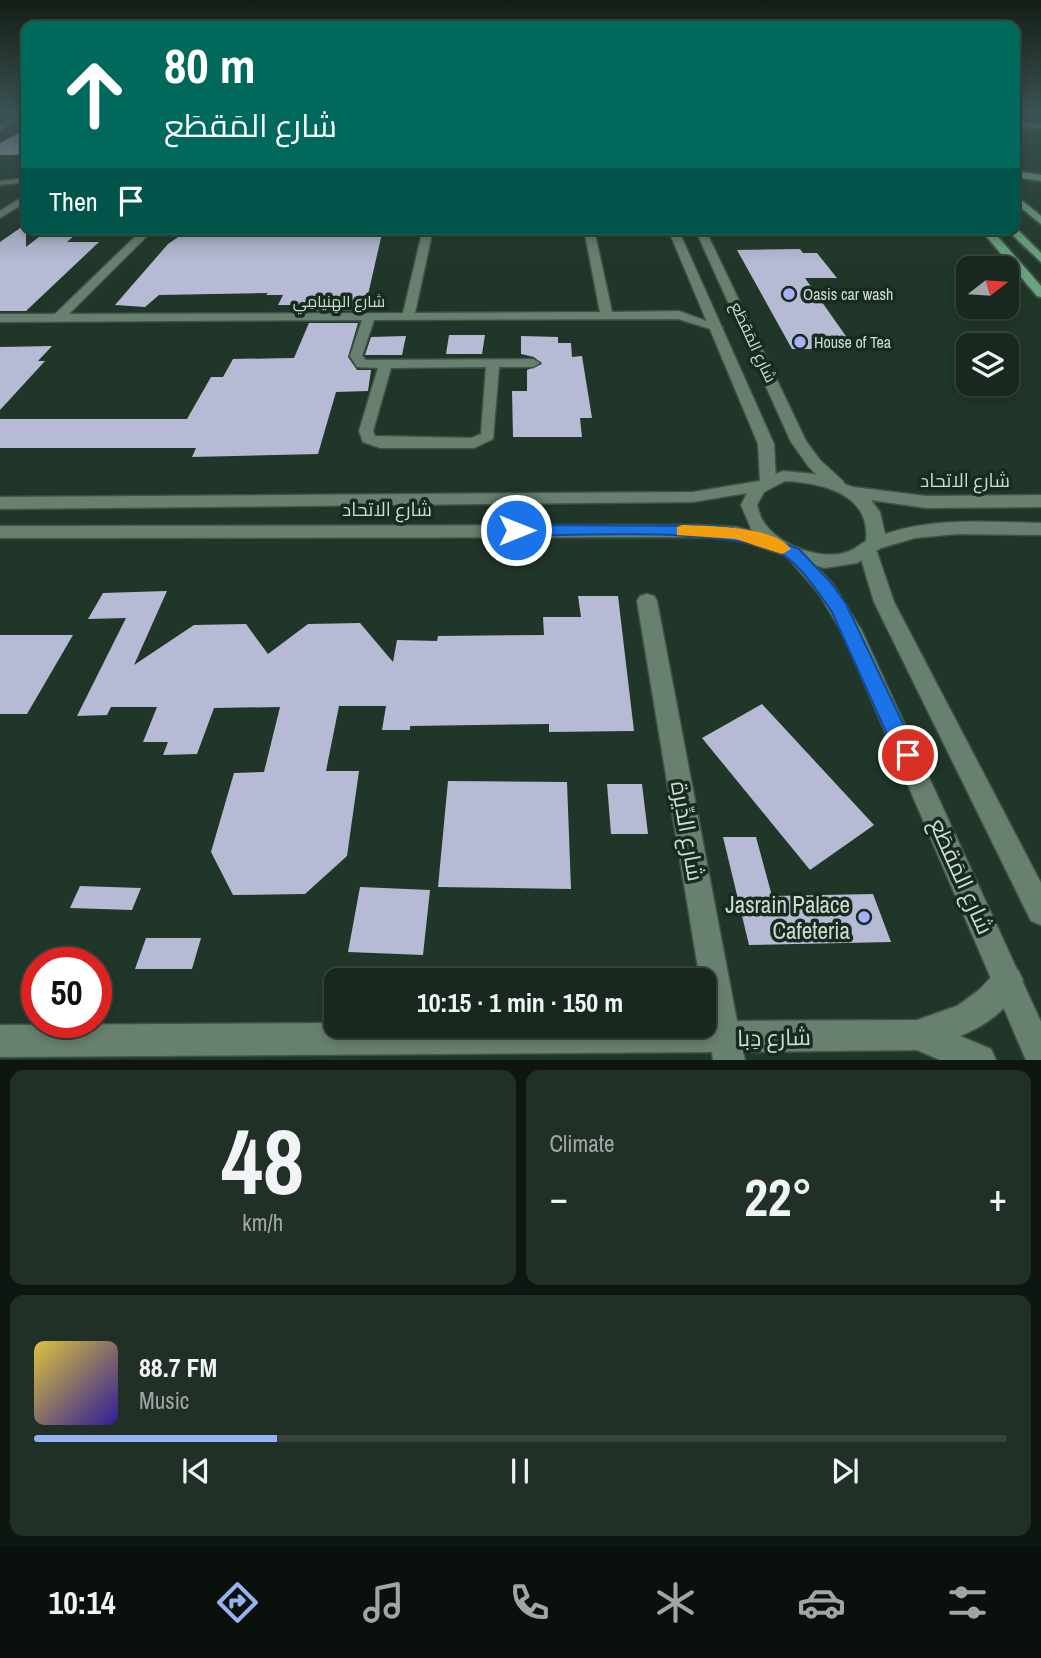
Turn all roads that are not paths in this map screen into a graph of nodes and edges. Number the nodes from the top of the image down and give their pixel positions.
1 (1020, 168) edge
2 (1041, 170) edge
3 (1020, 175) edge
4 (1041, 178) edge
5 (3, 183) edge
6 (21, 187) edge
7 (21, 190) edge
8 (21, 192) edge
9 (1020, 192) edge
10 (1020, 202) edge
11 (0, 203) edge
12 (1041, 206) edge
13 (0, 215) edge
14 (1041, 221) edge
15 (143, 235) edge
16 (427, 235) edge
17 (590, 235) edge
18 (676, 235) edge
19 (703, 235) edge
20 (990, 235) edge
21 (1017, 235) edge
22 (1041, 259) edge
23 (1041, 293) edge
24 (707, 306) junction
25 (678, 315) junction
26 (369, 316) junction
27 (408, 316) junction
28 (607, 316) junction
29 (0, 318) edge
30 (58, 318) junction
31 (717, 327) junction
32 (493, 363) junction
33 (533, 363) dead end
34 (386, 365) junction
35 (763, 483) junction
36 (843, 488) junction
37 (1041, 501) edge
38 (0, 503) edge
39 (1041, 529) edge
40 (0, 532) edge
41 (783, 548) junction
42 (871, 548) junction
43 (647, 601) dead end
44 (1041, 911) edge
45 (1008, 980) junction
46 (917, 1035) junction
47 (0, 1041) edge
48 (727, 1049) edge
49 (1041, 1058) edge
50 (980, 1059) edge

1 - 2 highway
3 - 4 highway
5 - 6 street
7 - 11 street
8 - 13 street
9 - 12 highway
10 - 14 highway
15 - 30 street
16 - 27 street
17 - 28 street
18 - 24 street, شارع المَقطَع
19 - 36 street, شارع المَقطَع
20 - 23 highway
21 - 22 highway
24 - 25 street, شارع الهِنيامِي
24 - 31 street, شارع المَقطَع
25 - 28 street, شارع الهِنيامِي
25 - 31 street, شارع الهِنيامِي
26 - 27 street, شارع الهِنيامِي
26 - 30 street, شارع الهِنيامِي
26 - 34 street
27 - 28 street, شارع الهِنيامِي
29 - 30 street, شارع الهِنيامِي
31 - 35 street, شارع المَقطَع
32 - 33 street
32 - 34 street
32 - 34 street
35 - 36 street
35 - 38 street, شارع الاتحاد
35 - 41 street
36 - 37 street, شارع الاتحاد
36 - 42 street
39 - 42 street
40 - 41 street, شارع الاتحاد
41 - 42 street
41 - 45 street, شارع المَقطَع
42 - 44 street
43 - 48 street, شارع الدِّيرة
45 - 46 street, شارع دِبا
45 - 49 street, شارع المَقطَع
46 - 48 street, شارع دِبا
46 - 50 street, شارع دِبا
47 - 48 street, شارع دِبا

